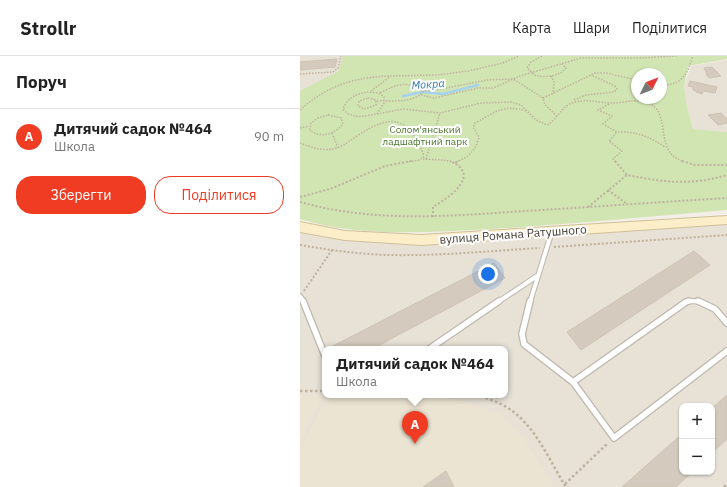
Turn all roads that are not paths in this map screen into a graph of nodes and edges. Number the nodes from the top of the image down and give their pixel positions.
1 (727, 220) edge
2 (300, 227) edge
3 (552, 231) junction
4 (537, 276) junction
5 (301, 296) edge
6 (727, 323) edge
7 (433, 346) edge
8 (322, 348) edge
9 (727, 351) edge
10 (573, 382) junction

1 - 3 street, вулиця Романа Ратушного
2 - 3 street, вулиця Романа Ратушного
3 - 4 lane
4 - 7 lane
4 - 10 lane
5 - 8 lane
6 - 10 lane
9 - 10 lane

